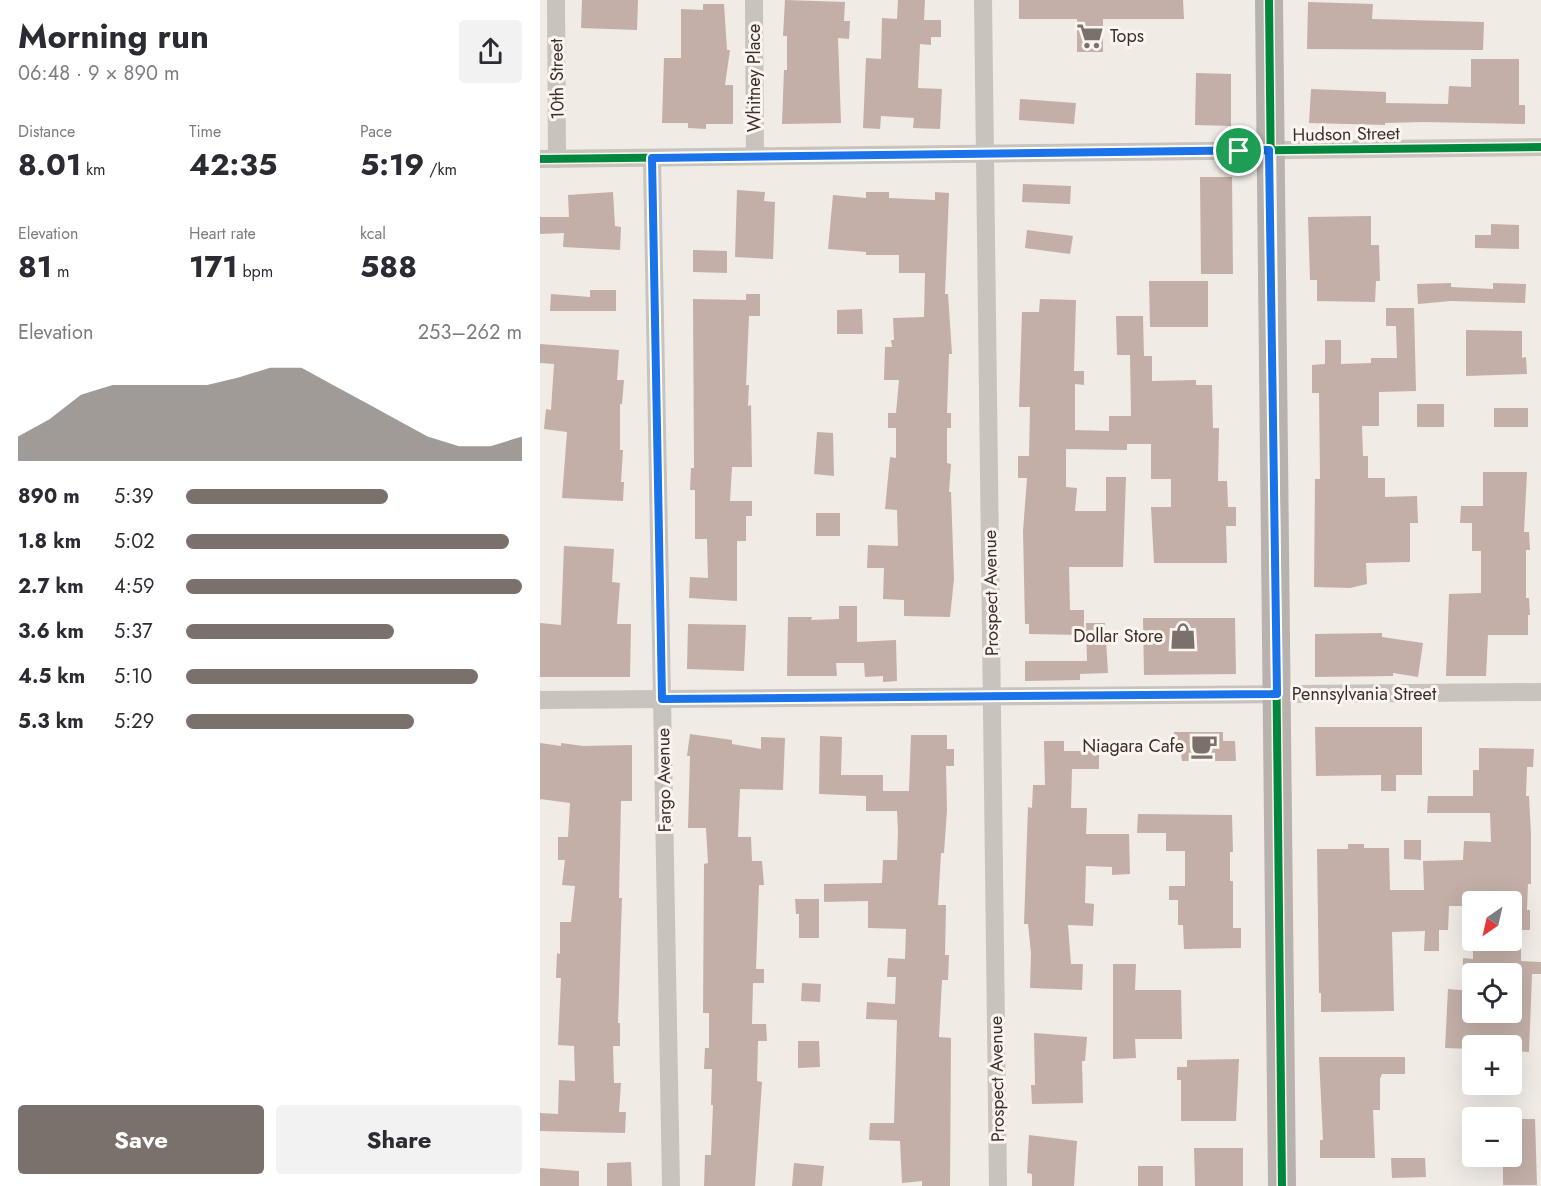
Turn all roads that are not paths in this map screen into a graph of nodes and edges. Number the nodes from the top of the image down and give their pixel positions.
1 (556, 0) edge
2 (754, 0) edge
3 (983, 0) edge
4 (1269, 0) edge
5 (1541, 147) edge
6 (1269, 150) junction
7 (985, 153) junction
8 (755, 156) junction
9 (652, 158) junction
10 (549, 159) edge
11 (1541, 693) edge
12 (1277, 694) junction
13 (992, 697) junction
14 (662, 699) junction
15 (540, 700) edge
16 (671, 1186) edge
17 (998, 1186) edge
18 (1282, 1186) edge

1 - 10 street, 10th Street
2 - 8 street, Whitney Place
3 - 7 street, Prospect Avenue
4 - 6 main road
5 - 6 street, Hudson Street
6 - 7 street, Hudson Street
6 - 12 main road
7 - 8 street, Hudson Street
7 - 13 street, Prospect Avenue
8 - 9 street, Hudson Street
9 - 10 street, Hudson Street
9 - 14 street, Fargo Avenue
11 - 12 street, Pennsylvania Street
12 - 13 street, Pennsylvania Street
12 - 18 main road
13 - 14 street, Pennsylvania Street
13 - 17 street, Prospect Avenue
14 - 15 street, Pennsylvania Street
14 - 16 street, Fargo Avenue

